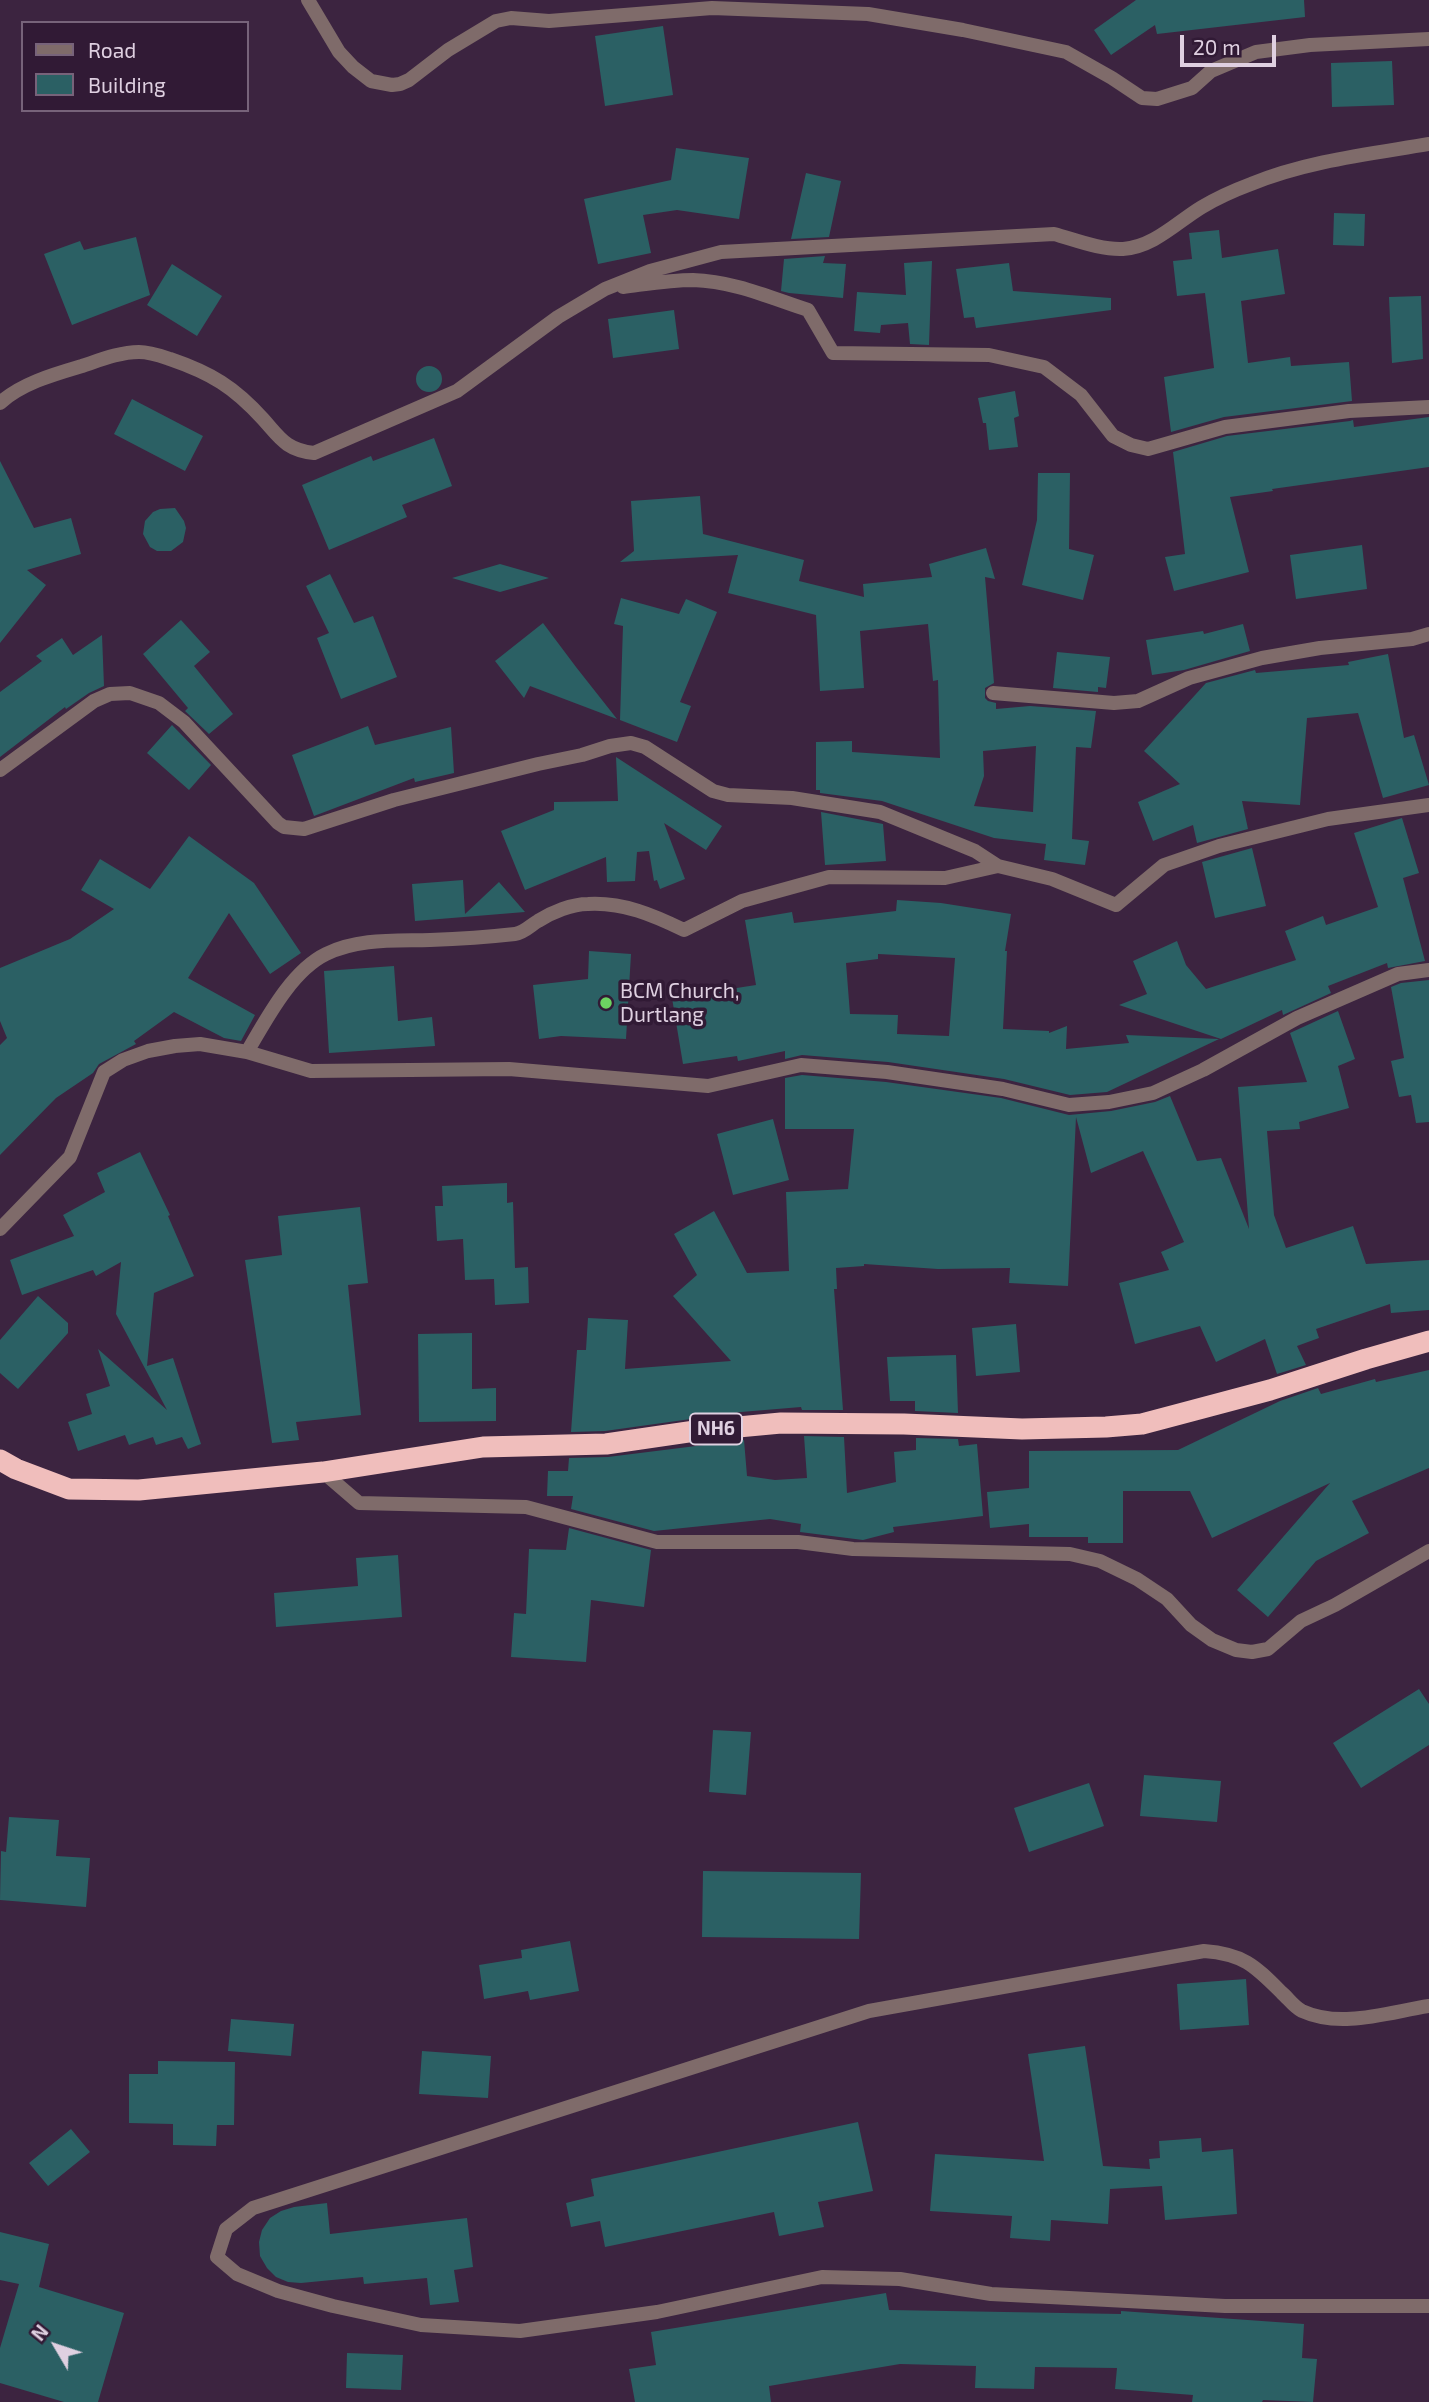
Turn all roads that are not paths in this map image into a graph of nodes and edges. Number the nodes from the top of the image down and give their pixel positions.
1 (308, 0) edge
2 (1429, 39) edge
3 (1429, 144) edge
4 (605, 289) junction
5 (0, 403) edge
6 (1429, 407) edge
7 (1429, 634) edge
8 (993, 693) dead end
9 (0, 771) edge
10 (1429, 805) edge
11 (998, 866) junction
12 (1429, 970) edge
13 (247, 1052) junction
14 (0, 1229) edge
15 (1429, 1341) edge
16 (0, 1460) edge
17 (323, 1472) junction
18 (1429, 1552) edge
19 (1429, 2006) edge
20 (1429, 2306) edge

1 - 2 street
3 - 4 street
4 - 5 street
4 - 6 street
7 - 8 street
9 - 11 street
10 - 11 street
11 - 13 street
12 - 13 street
13 - 14 street
15 - 17 highway, NH6
16 - 17 highway, NH6
17 - 18 street
19 - 20 street

